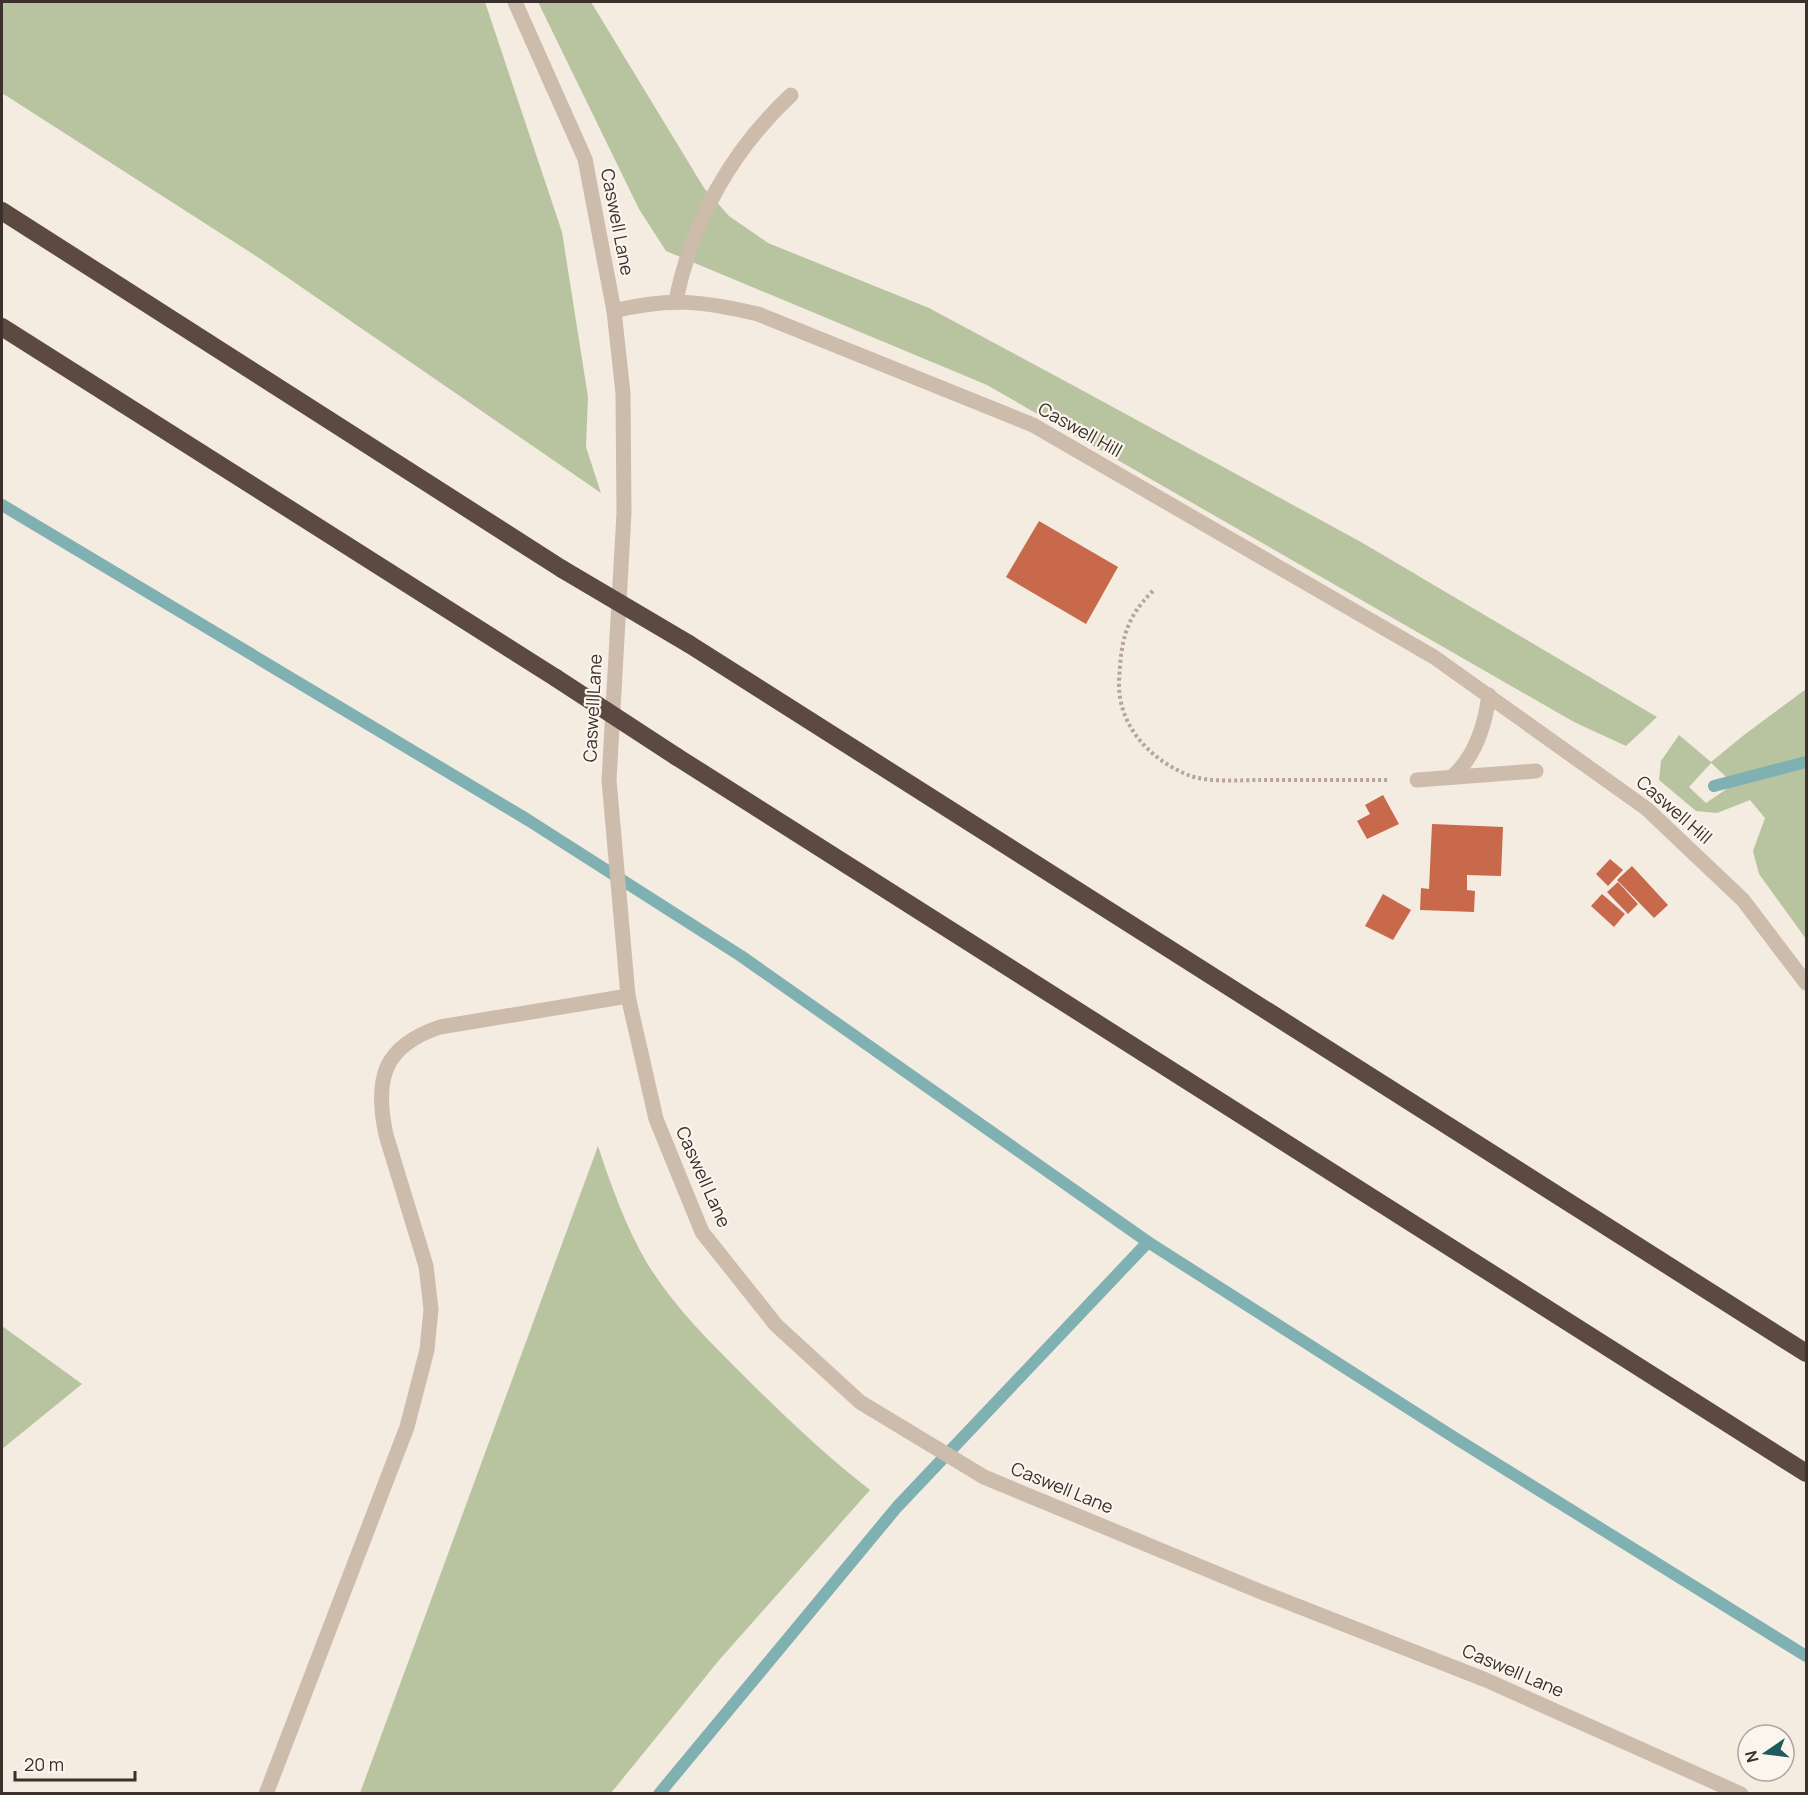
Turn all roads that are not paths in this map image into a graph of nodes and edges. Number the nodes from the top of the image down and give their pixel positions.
1 (515, 2) edge
2 (791, 95) dead end
3 (2, 211) edge
4 (676, 300) junction
5 (614, 311) junction
6 (2, 327) edge
7 (1489, 695) junction
8 (1536, 771) dead end
9 (1452, 777) junction
10 (1417, 780) road end
11 (1806, 983) edge
12 (628, 996) junction
13 (1806, 1353) edge
14 (1806, 1473) edge
15 (266, 1794) edge
16 (1741, 1794) edge

1 - 5 street, Caswell Lane
2 - 4 street
3 - 13 highway, bridge
4 - 5 street, Caswell Hill
4 - 7 street, Caswell Hill
5 - 12 street, Caswell Lane
6 - 14 highway, bridge
7 - 9 street
7 - 11 street, Caswell Hill
8 - 9 street
9 - 10 street
12 - 15 street
12 - 16 street, Caswell Lane

